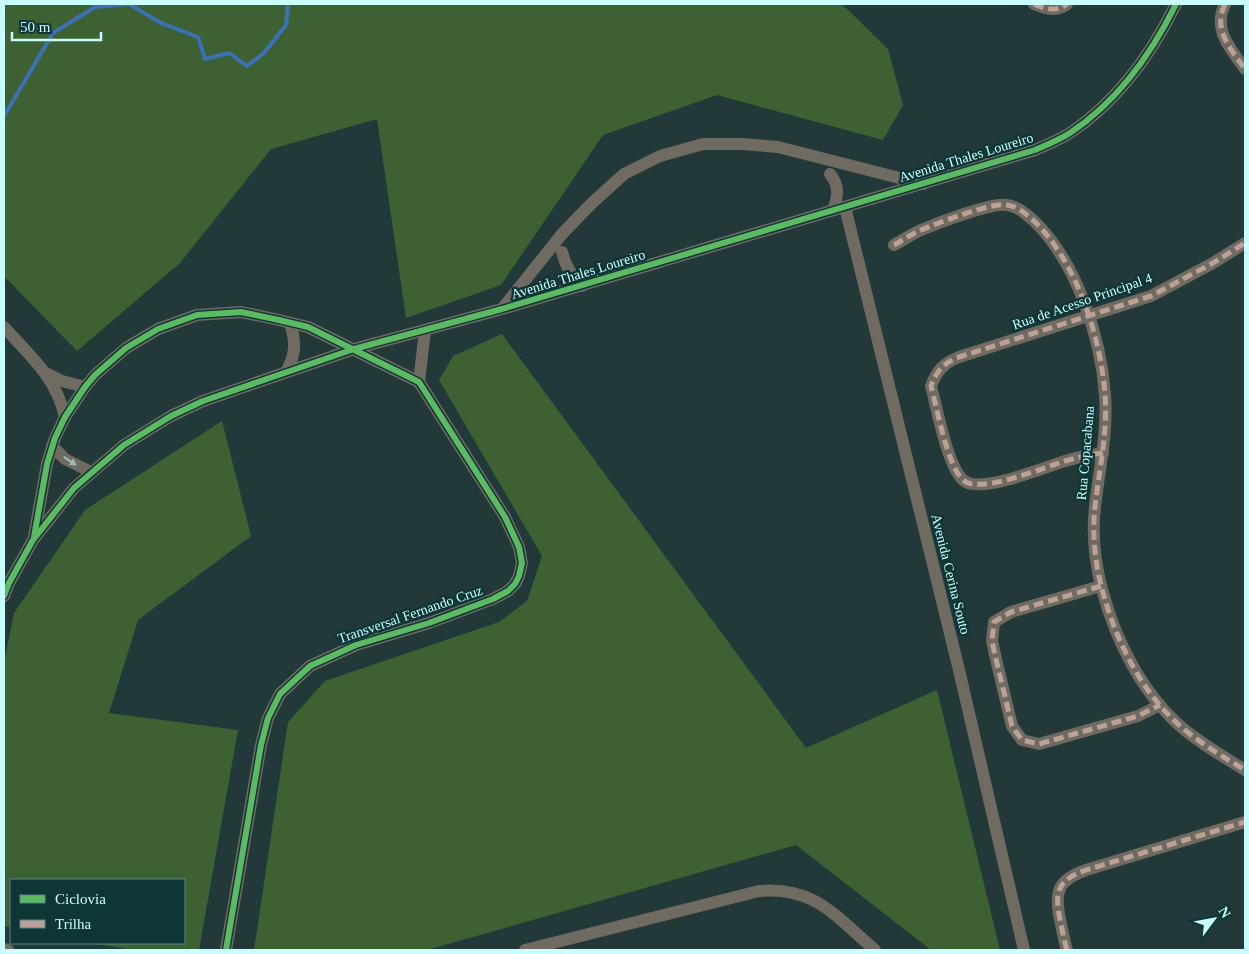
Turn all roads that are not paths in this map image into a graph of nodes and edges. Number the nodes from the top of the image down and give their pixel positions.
1 (1067, 4) edge
2 (1176, 4) edge
3 (1225, 4) edge
4 (1036, 5) edge
5 (1245, 69) edge
6 (830, 174) dead end
7 (924, 184) junction
8 (839, 208) junction
9 (1245, 243) edge
10 (894, 245) dead end
11 (562, 252) dead end
12 (582, 286) junction
13 (502, 309) junction
14 (1089, 316) junction
15 (4, 327) edge
16 (292, 328) junction
17 (425, 331) junction
18 (354, 349) junction
19 (286, 372) junction
20 (48, 374) junction
21 (419, 382) junction
22 (85, 387) junction
23 (65, 417) junction
24 (52, 446) junction
25 (1103, 453) junction
26 (91, 472) junction
27 (33, 540) junction
28 (1101, 586) junction
29 (4, 596) edge
30 (1160, 705) junction
31 (1245, 770) edge
32 (1245, 822) edge
33 (4, 949) edge
34 (8, 950) edge
35 (226, 950) edge
36 (525, 950) edge
37 (875, 950) edge
38 (1024, 950) edge
39 (1067, 950) edge

1 - 4 street
2 - 7 street, Avenida Thales Loureiro
3 - 5 street
6 - 8 street
7 - 8 street, Avenida Thales Loureiro
7 - 13 street
8 - 12 street, Avenida Thales Loureiro
8 - 38 street, Avenida Cerina Souto
9 - 14 street, Rua de Acesso Principal 4
10 - 14 street, Rua Copacabana
11 - 12 street
12 - 13 street, Avenida Thales Loureiro
13 - 17 street, Avenida Thales Loureiro
14 - 25 street, Rua Copacabana
14 - 25 street, Rua de Acesso Principal 4
15 - 20 street
16 - 18 street
16 - 19 street
16 - 22 street
17 - 18 street, Avenida Thales Loureiro
17 - 21 street
18 - 19 street, Avenida Thales Loureiro
18 - 21 street
19 - 26 street, Avenida Thales Loureiro
20 - 22 street
20 - 23 street
21 - 35 street, Transversal Fernando Cruz
22 - 23 street
23 - 24 street
24 -> 26 street
24 - 27 street
25 - 28 street, Rua Copacabana
26 - 27 street, Avenida Thales Loureiro
27 - 29 street, Avenida Thales Loureiro
28 - 30 street, Rua Copacabana
28 - 30 street
30 - 31 street, Rua Copacabana
32 - 39 street
33 - 34 street
36 - 37 street

